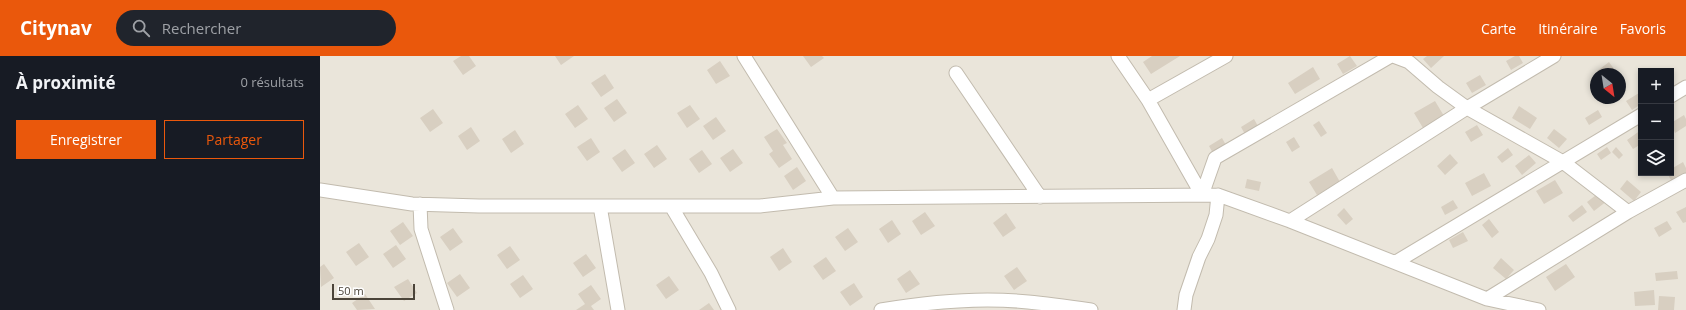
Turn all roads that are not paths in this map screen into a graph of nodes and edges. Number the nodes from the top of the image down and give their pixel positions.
1 (744, 56) edge
2 (1118, 56) edge
3 (1226, 56) edge
4 (1392, 56) edge
5 (1554, 56) edge
6 (956, 73) dead end
7 (1686, 87) edge
8 (1674, 94) edge
9 (1148, 100) junction
10 (1467, 108) junction
11 (1638, 117) edge
12 (1563, 162) junction
13 (1686, 180) edge
14 (320, 190) edge
15 (1202, 195) junction
16 (1218, 195) junction
17 (1040, 197) junction
18 (833, 198) junction
19 (420, 204) junction
20 (600, 206) junction
21 (671, 206) junction
22 (1628, 212) junction
23 (1290, 221) junction
24 (1396, 262) junction
25 (1488, 298) junction
26 (447, 310) edge
27 (618, 310) edge
28 (729, 310) edge
29 (881, 310) edge
30 (1091, 310) edge
31 (1184, 310) edge
32 (1539, 310) edge

1 - 18 street
2 - 9 street
3 - 9 street
4 - 10 street
4 - 15 street
5 - 10 street
6 - 17 street
7 - 8 street
9 - 15 street
10 - 12 street
10 - 23 street
11 - 12 street
12 - 22 street
12 - 24 street
13 - 22 street
14 - 19 street
15 - 16 street
15 - 17 street
16 - 23 street
16 - 31 street
17 - 18 street
18 - 21 street
19 - 20 street
19 - 26 street
20 - 21 street
20 - 27 street
21 - 28 street
22 - 25 street
23 - 24 street
24 - 25 street
25 - 32 street
29 - 30 street

